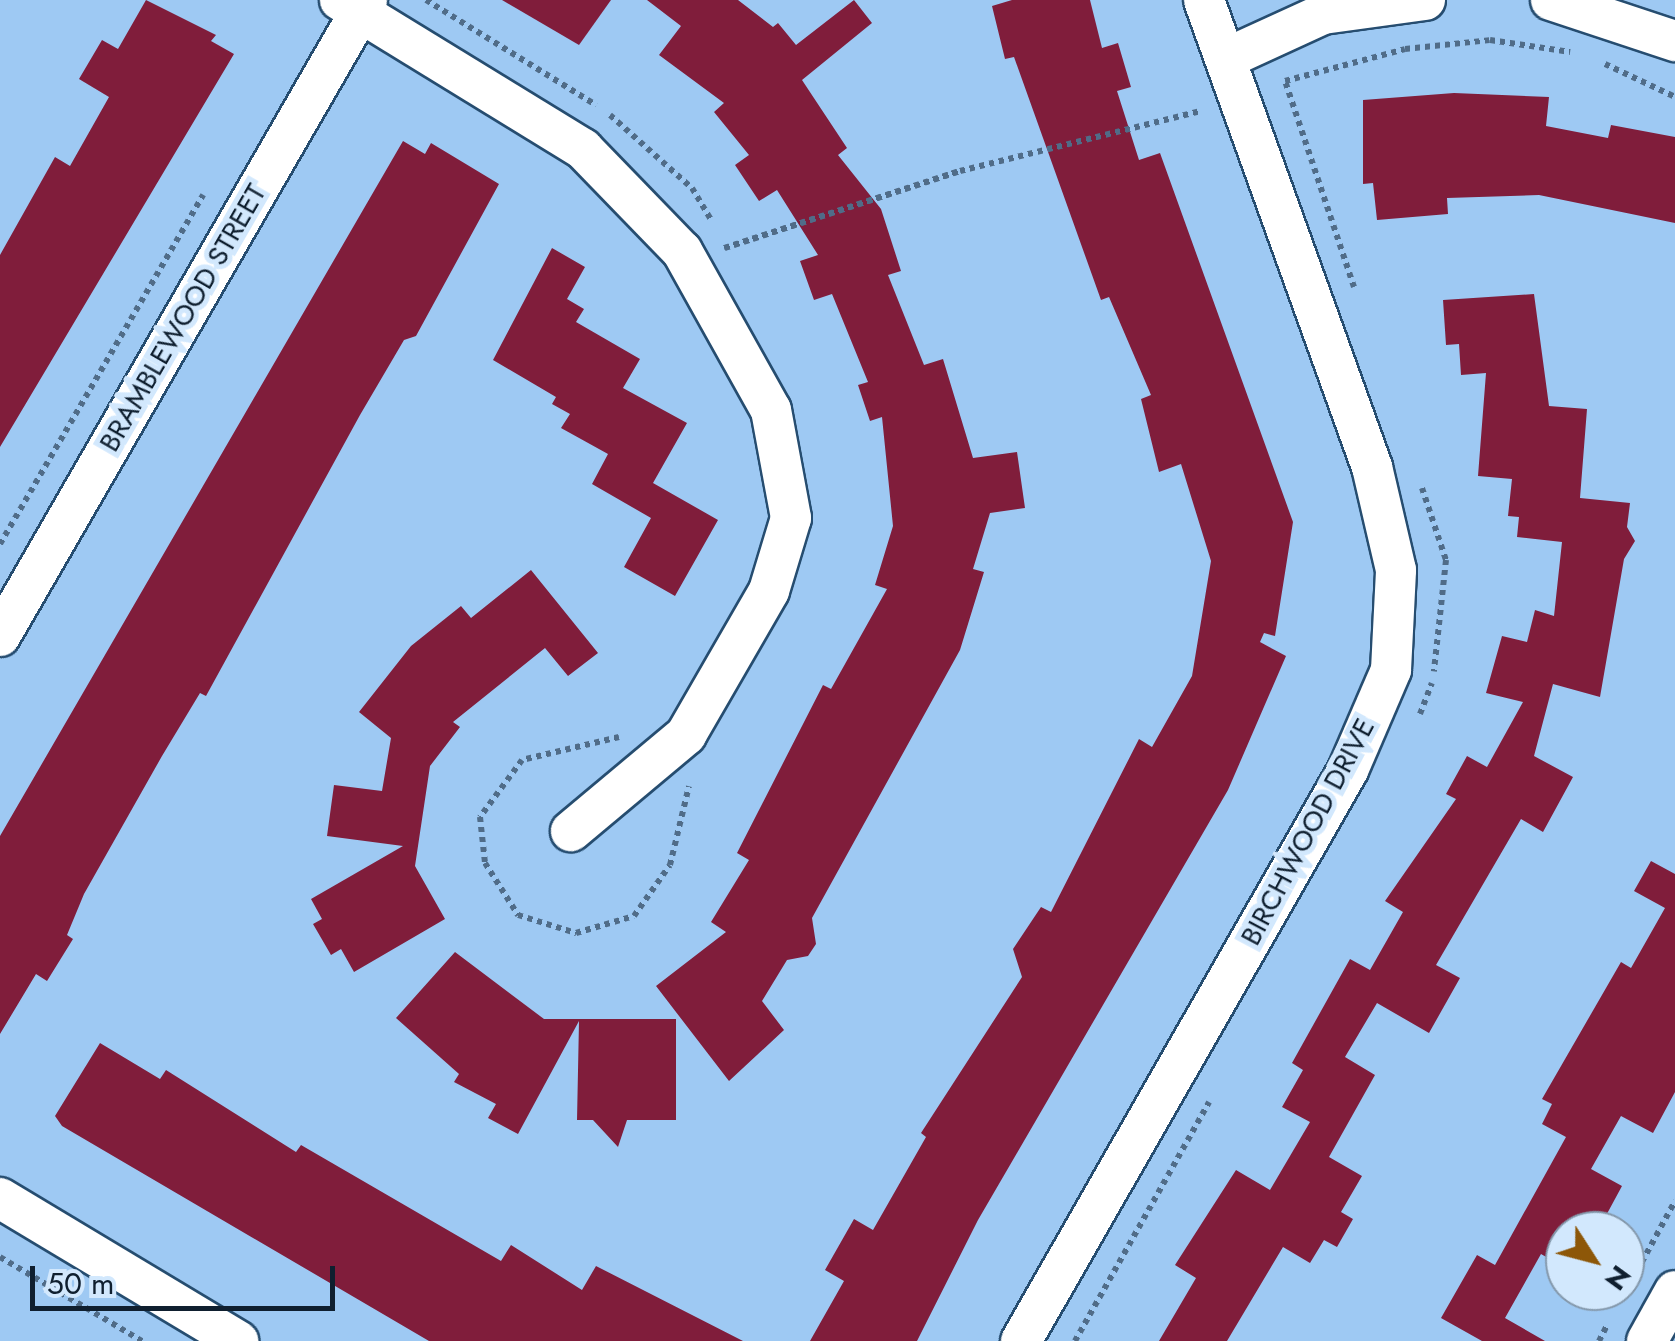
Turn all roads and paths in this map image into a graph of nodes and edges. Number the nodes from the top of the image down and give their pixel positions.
1 (1204, 0) edge
2 (1425, 0) edge
3 (1551, 0) edge
4 (356, 4) edge
5 (1675, 41) edge
6 (1227, 58) junction
7 (1208, 110) dead end
8 (924, 182) junction
9 (206, 190) dead end
10 (0, 544) edge
11 (0, 636) edge
12 (632, 731) dead end
13 (694, 774) dead end
14 (571, 831) dead end
15 (0, 1198) edge
16 (0, 1258) edge
17 (1675, 1291) edge
18 (1650, 1340) edge
19 (142, 1341) edge
20 (238, 1341) edge
21 (1021, 1341) edge

1 - 6 street, BIRCHWOOD DRIVE
2 - 6 street
3 - 5 street
4 - 11 street, BRAMBLEWOOD STREET
4 - 14 street
6 - 21 street, BIRCHWOOD DRIVE
7 - 8 path
8 - 8 path
9 - 10 path
12 - 13 path
15 - 20 street
16 - 19 path
17 - 18 street

